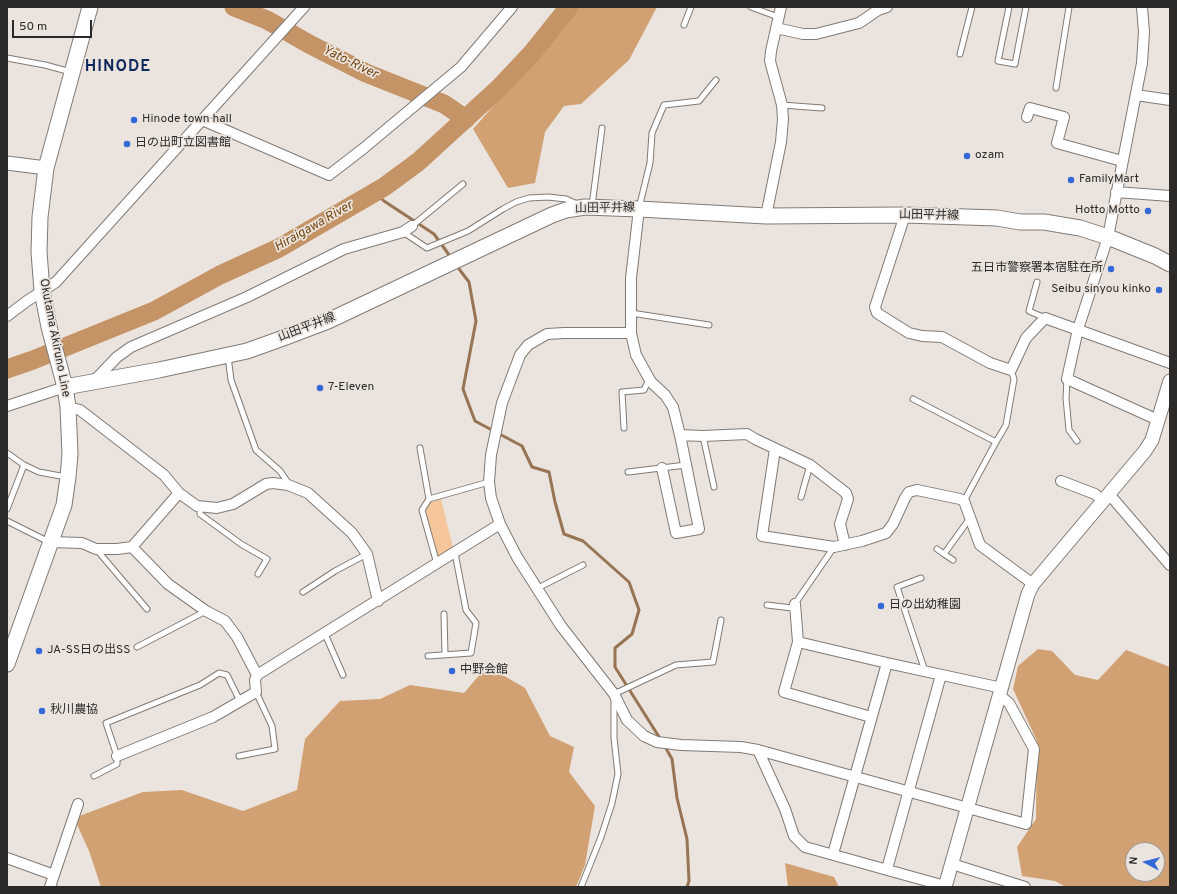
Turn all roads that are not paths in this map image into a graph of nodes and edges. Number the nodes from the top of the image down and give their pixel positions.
1 (90, 7) edge
2 (304, 7) edge
3 (512, 7) edge
4 (690, 7) edge
5 (751, 7) edge
6 (887, 7) edge
7 (972, 7) edge
8 (1009, 7) edge
9 (1026, 7) edge
10 (1070, 7) edge
11 (1142, 7) edge
12 (780, 12) edge
13 (684, 25) dead end
14 (776, 28) junction
15 (960, 54) dead end
16 (7, 58) edge
17 (72, 72) junction
18 (716, 80) dead end
19 (1056, 88) dead end
20 (1136, 94) junction
21 (1170, 100) edge
22 (782, 105) junction
23 (822, 108) dead end
24 (1027, 117) dead end
25 (202, 120) junction
26 (602, 128) dead end
27 (1122, 161) junction
28 (7, 162) edge
29 (46, 168) junction
30 (463, 184) dead end
31 (1116, 192) junction
32 (1170, 196) edge
33 (588, 207) junction
34 (639, 209) junction
35 (905, 215) junction
36 (766, 216) junction
37 (407, 229) junction
38 (1108, 237) junction
39 (1170, 264) edge
40 (1036, 282) dead end
41 (42, 291) junction
42 (631, 313) junction
43 (7, 316) edge
44 (1046, 318) junction
45 (709, 325) dead end
46 (1078, 329) junction
47 (631, 333) junction
48 (228, 355) junction
49 (1170, 363) edge
50 (1011, 370) junction
51 (649, 379) junction
52 (1067, 379) junction
53 (1170, 381) edge
54 (64, 382) junction
55 (94, 382) junction
56 (913, 399) dead end
57 (7, 406) edge
58 (68, 407) junction
59 (1158, 420) junction
60 (624, 428) dead end
61 (680, 435) junction
62 (704, 436) junction
63 (1077, 441) dead end
64 (996, 442) junction
65 (420, 448) dead end
66 (775, 449) junction
67 (7, 453) edge
68 (686, 464) junction
69 (24, 465) junction
70 (810, 465) junction
71 (662, 468) junction
72 (628, 472) dead end
73 (68, 477) junction
74 (1061, 481) dead end
75 (489, 482) junction
76 (290, 486) junction
77 (714, 487) dead end
78 (179, 493) junction
79 (801, 496) dead end
80 (1106, 497) junction
81 (428, 499) junction
82 (964, 501) junction
83 (200, 506) junction
84 (7, 509) edge
85 (970, 518) junction
86 (7, 521) edge
87 (500, 524) junction
88 (51, 542) junction
89 (845, 545) junction
90 (132, 547) junction
91 (834, 547) junction
92 (96, 549) junction
93 (937, 549) dead end
94 (455, 553) junction
95 (367, 554) junction
96 (944, 554) junction
97 (952, 560) dead end
98 (437, 564) junction
99 (583, 565) dead end
100 (1170, 565) edge
101 (258, 574) dead end
102 (921, 578) dead end
103 (1033, 584) junction
104 (538, 588) junction
105 (303, 592) dead end
106 (378, 601) junction
107 (795, 604) junction
108 (767, 605) dead end
109 (147, 609) dead end
110 (206, 611) junction
111 (444, 614) dead end
112 (721, 620) dead end
113 (325, 634) junction
114 (798, 642) junction
115 (137, 647) dead end
116 (445, 654) junction
117 (428, 656) dead end
118 (887, 663) junction
119 (7, 664) edge
120 (925, 671) junction
121 (941, 674) junction
122 (257, 675) junction
123 (343, 675) dead end
124 (256, 692) junction
125 (1001, 692) junction
126 (614, 694) junction
127 (240, 701) junction
128 (872, 717) junction
129 (758, 750) junction
130 (117, 756) junction
131 (239, 756) dead end
132 (94, 776) dead end
133 (855, 777) junction
134 (908, 791) junction
135 (78, 804) dead end
136 (968, 808) junction
137 (833, 854) junction
138 (7, 858) edge
139 (952, 864) junction
140 (887, 869) junction
141 (54, 875) junction
142 (1009, 885) edge
143 (945, 886) edge
144 (50, 887) edge
145 (581, 887) edge
146 (1025, 887) edge

1 - 17 main road, Okutama Akiruno Line
2 - 25 street
3 - 25 street
4 - 13 lane
5 - 12 lane
6 - 14 street
7 - 15 lane
8 - 9 lane
10 - 19 lane
11 - 20 street
12 - 14 street
14 - 22 street
16 - 17 lane
17 - 29 main road, Okutama Akiruno Line
18 - 34 lane
20 - 21 street
20 - 27 street
22 - 23 lane
22 - 36 street
24 - 27 street
25 - 41 street
26 - 33 lane
27 - 31 street
28 - 29 street
29 - 41 main road, Okutama Akiruno Line
30 - 37 lane
31 - 32 street
31 - 38 street
33 - 34 main road, 山田平井線
33 - 37 lane
33 - 48 main road, 山田平井線
34 - 36 main road, 山田平井線
34 - 42 street
35 - 36 main road, 山田平井線
35 - 38 main road, 山田平井線
35 - 50 street
37 - 55 street
38 - 39 main road, 山田平井線
38 - 46 street
40 - 44 lane
41 - 43 street
41 - 54 main road, Okutama Akiruno Line
42 - 45 lane
42 - 47 street
44 - 46 street
44 - 50 street
46 - 49 street
46 - 52 street
47 - 51 street
47 - 75 street
48 - 55 main road, 山田平井線
48 - 76 lane
50 - 64 lane
51 - 60 lane
51 - 61 street
52 - 59 street
52 - 63 lane
53 - 59 street
54 - 55 main road, 山田平井線
54 - 57 street
54 - 58 main road, Okutama Akiruno Line
56 - 64 lane
58 - 73 main road, Okutama Akiruno Line
58 - 78 street
59 - 80 street
61 - 62 street
61 - 68 street
62 - 66 street
62 - 77 lane
64 - 82 lane
65 - 81 lane
66 - 70 street
66 - 91 street
67 - 69 lane
68 - 71 lane
68 - 71 street
69 - 73 lane
69 - 84 lane
70 - 79 lane
70 - 89 street
71 - 72 lane
73 - 88 main road, Okutama Akiruno Line
74 - 80 street
75 - 81 lane
75 - 87 street
76 - 83 street
76 - 95 street
78 - 83 street
78 - 90 street
80 - 100 street
80 - 103 street
81 - 98 lane
82 - 85 street
82 - 89 street
83 - 101 lane
85 - 96 lane
85 - 103 street
86 - 88 lane
87 - 94 street
87 - 104 street
88 - 92 street
88 - 119 main road, Okutama Akiruno Line
89 - 91 street
90 - 92 street
90 - 110 street
91 - 107 lane
92 - 109 lane
93 - 96 lane
94 - 98 street
94 - 116 lane
95 - 105 lane
95 - 106 street
96 - 97 lane
98 - 106 street
99 - 104 lane
102 - 120 lane
103 - 125 street
104 - 126 street
106 - 113 street
107 - 108 lane
107 - 114 street
110 - 115 lane
110 - 122 street
111 - 116 lane
112 - 126 lane
113 - 122 street
113 - 123 lane
114 - 118 street
114 - 128 street
116 - 117 lane
118 - 120 street
118 - 128 street
120 - 121 street
121 - 125 street
121 - 134 street
122 - 124 street
124 - 127 street
124 - 131 lane
125 - 136 street
125 - 136 street
126 - 129 street
126 - 145 lane
127 - 130 street
127 - 130 lane
128 - 133 street
129 - 133 street
129 - 137 street
130 - 132 lane
133 - 134 street
133 - 137 street
134 - 136 street
134 - 140 street
135 - 141 street
136 - 139 street
137 - 140 street
138 - 141 street
139 - 142 street
139 - 143 street
140 - 143 street
141 - 144 street
142 - 146 street

